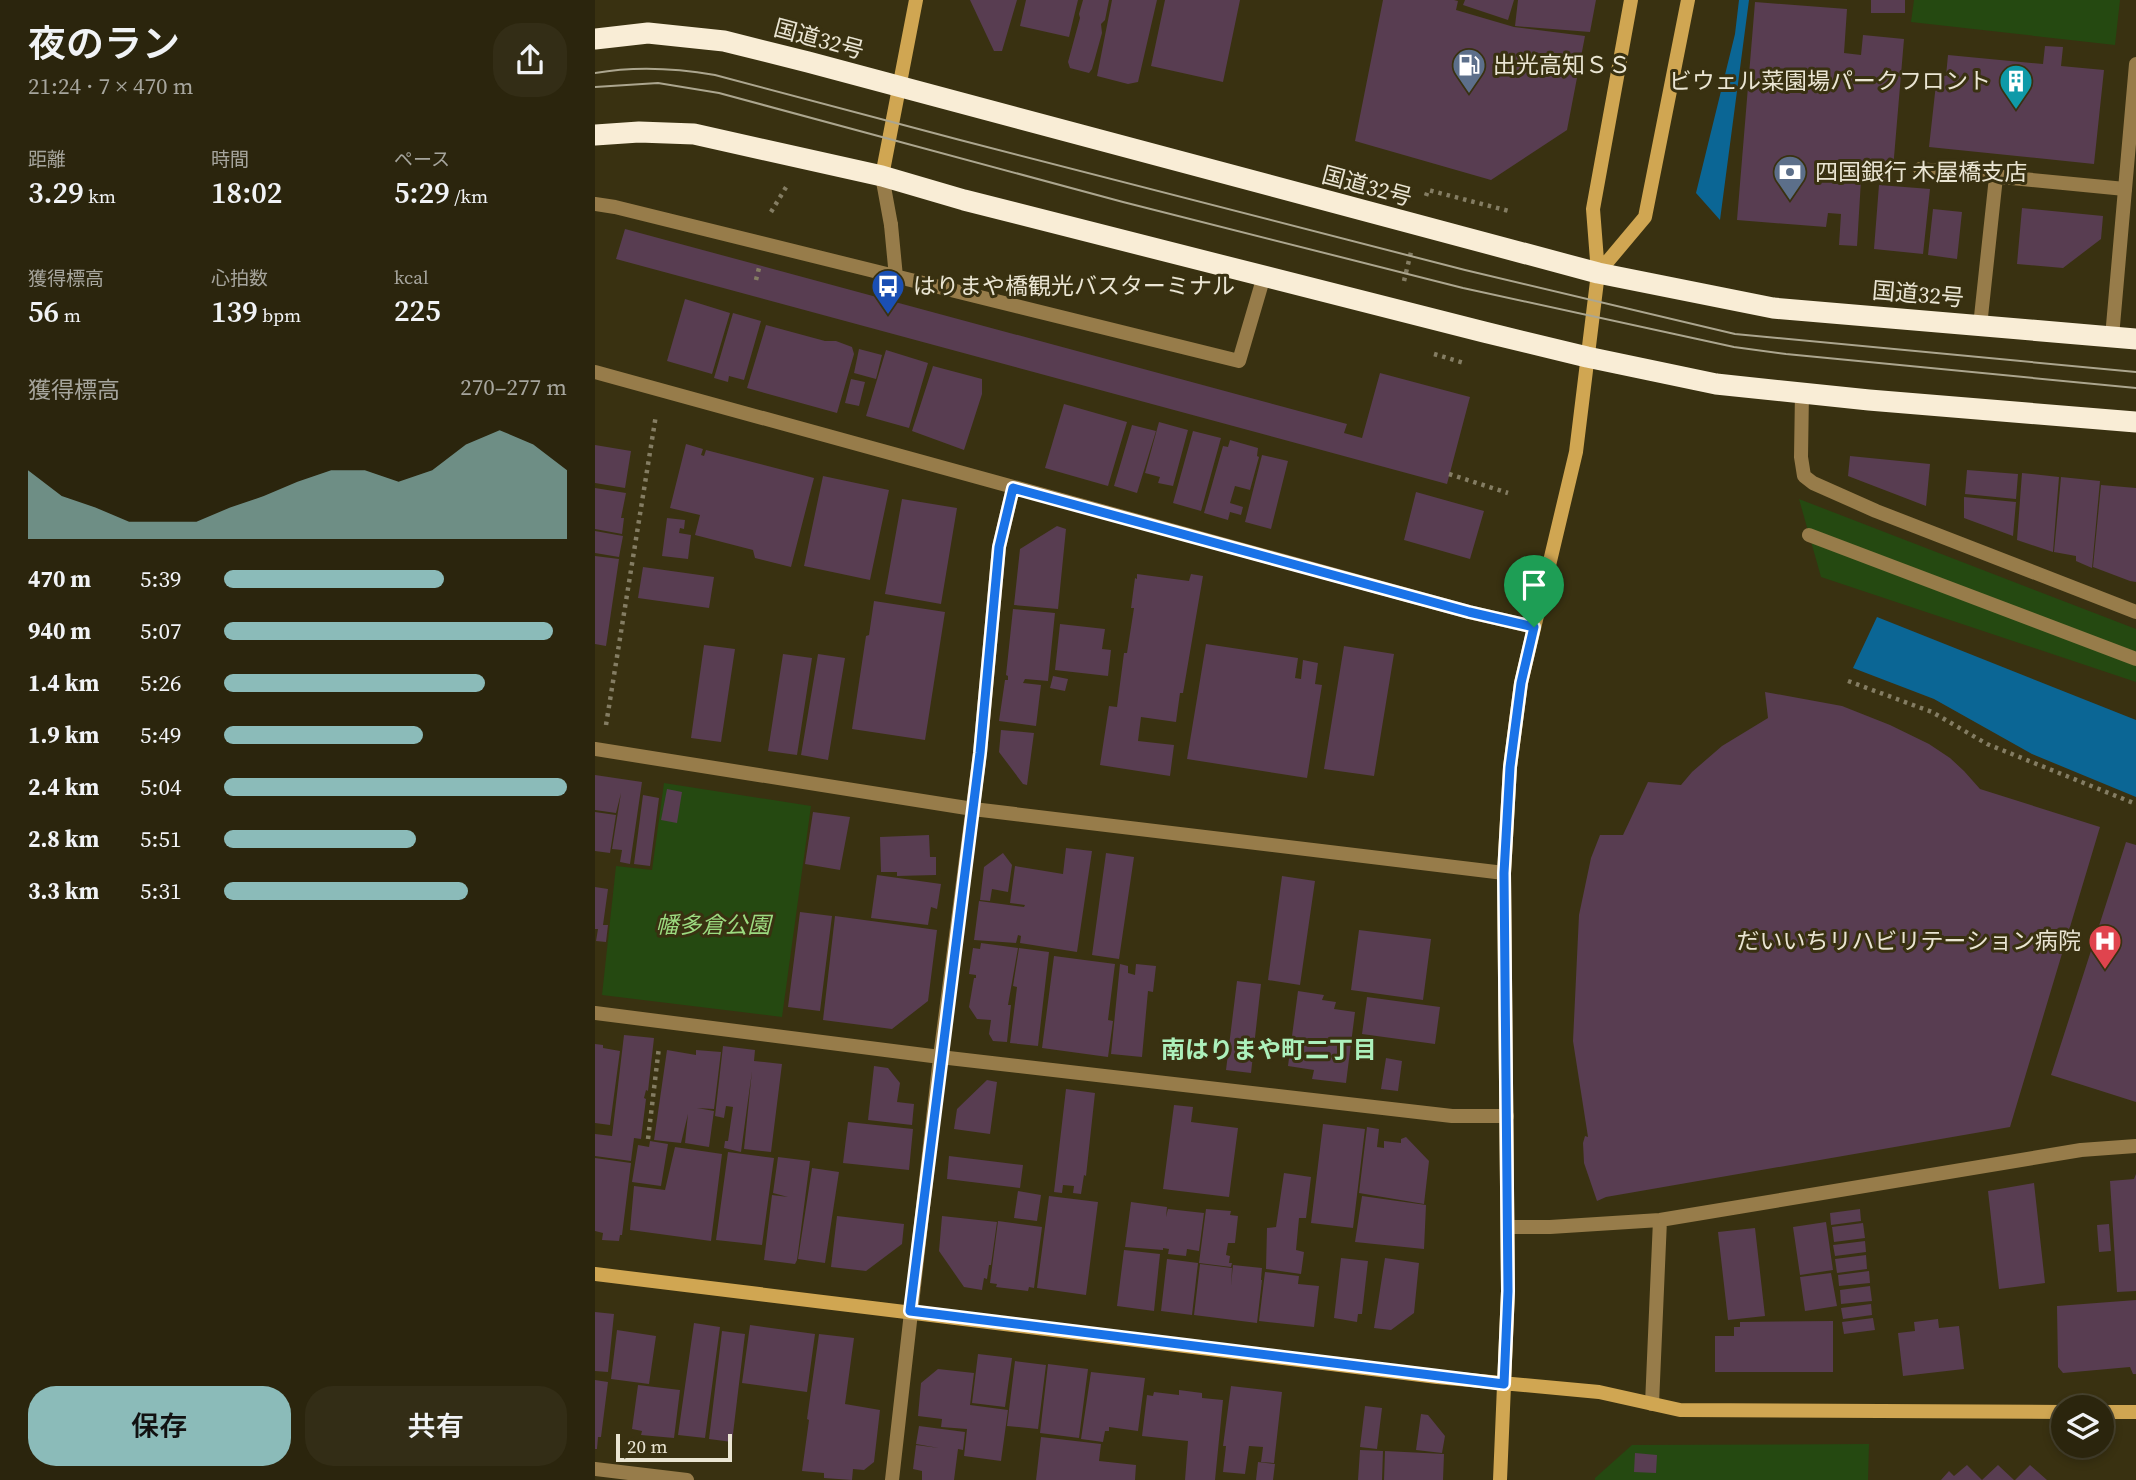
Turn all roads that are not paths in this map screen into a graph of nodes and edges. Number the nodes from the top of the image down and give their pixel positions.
1 (916, 0) edge
2 (1631, 0) edge
3 (1688, 0) edge
4 (595, 39) edge
5 (2136, 64) edge
6 (900, 87) junction
7 (595, 135) edge
8 (1920, 169) dead end
9 (882, 176) junction
10 (1996, 177) junction
11 (2125, 189) junction
12 (595, 204) edge
13 (1598, 273) junction
14 (1263, 276) junction
15 (896, 277) junction
16 (1980, 326) junction
17 (2112, 337) junction
18 (2136, 339) edge
19 (1587, 358) junction
20 (595, 372) edge
21 (1802, 392) junction
22 (2136, 422) edge
23 (1013, 488) junction
24 (1809, 535) dead end
25 (2136, 612) edge
26 (1534, 627) junction
27 (2136, 659) edge
28 (599, 749) edge
29 (973, 809) junction
30 (1504, 873) junction
31 (595, 1013) edge
32 (940, 1057) junction
33 (1507, 1116) junction
34 (2136, 1146) edge
35 (1660, 1220) junction
36 (1508, 1227) junction
37 (595, 1274) edge
38 (910, 1311) junction
39 (1504, 1384) junction
40 (1652, 1404) junction
41 (2051, 1412) edge
42 (2114, 1412) edge
43 (2136, 1412) edge
44 (595, 1469) edge
45 (687, 1480) edge
46 (892, 1480) edge
47 (1500, 1480) edge

1 - 6 street
2 - 13 street
3 - 13 street
4 - 6 highway, 国道32号
5 - 11 street
6 - 9 street
6 - 13 highway, 国道32号
7 - 9 highway
8 - 10 street
9 - 14 highway
9 - 15 street
10 - 11 street
10 - 16 street
11 - 17 street
12 - 15 street
13 - 16 highway, 国道32号
13 - 19 street
14 - 15 street
14 - 19 highway
16 - 17 highway, 国道32号
17 - 18 highway, 国道32号
19 - 21 highway
19 - 26 street
20 - 23 street
21 - 22 highway
21 - 25 street
23 - 26 street
23 - 29 street
24 - 27 street
26 - 30 street
28 - 29 street
29 - 30 street
29 - 32 street
30 - 33 street
31 - 32 street
32 - 33 street
32 - 38 street
33 - 36 street
34 - 35 street
35 - 36 street
35 - 40 street
36 - 39 street
37 - 38 street
38 - 39 street
38 - 46 street
39 - 40 street
39 - 47 street
40 - 41 street
42 - 43 street
44 - 45 street

